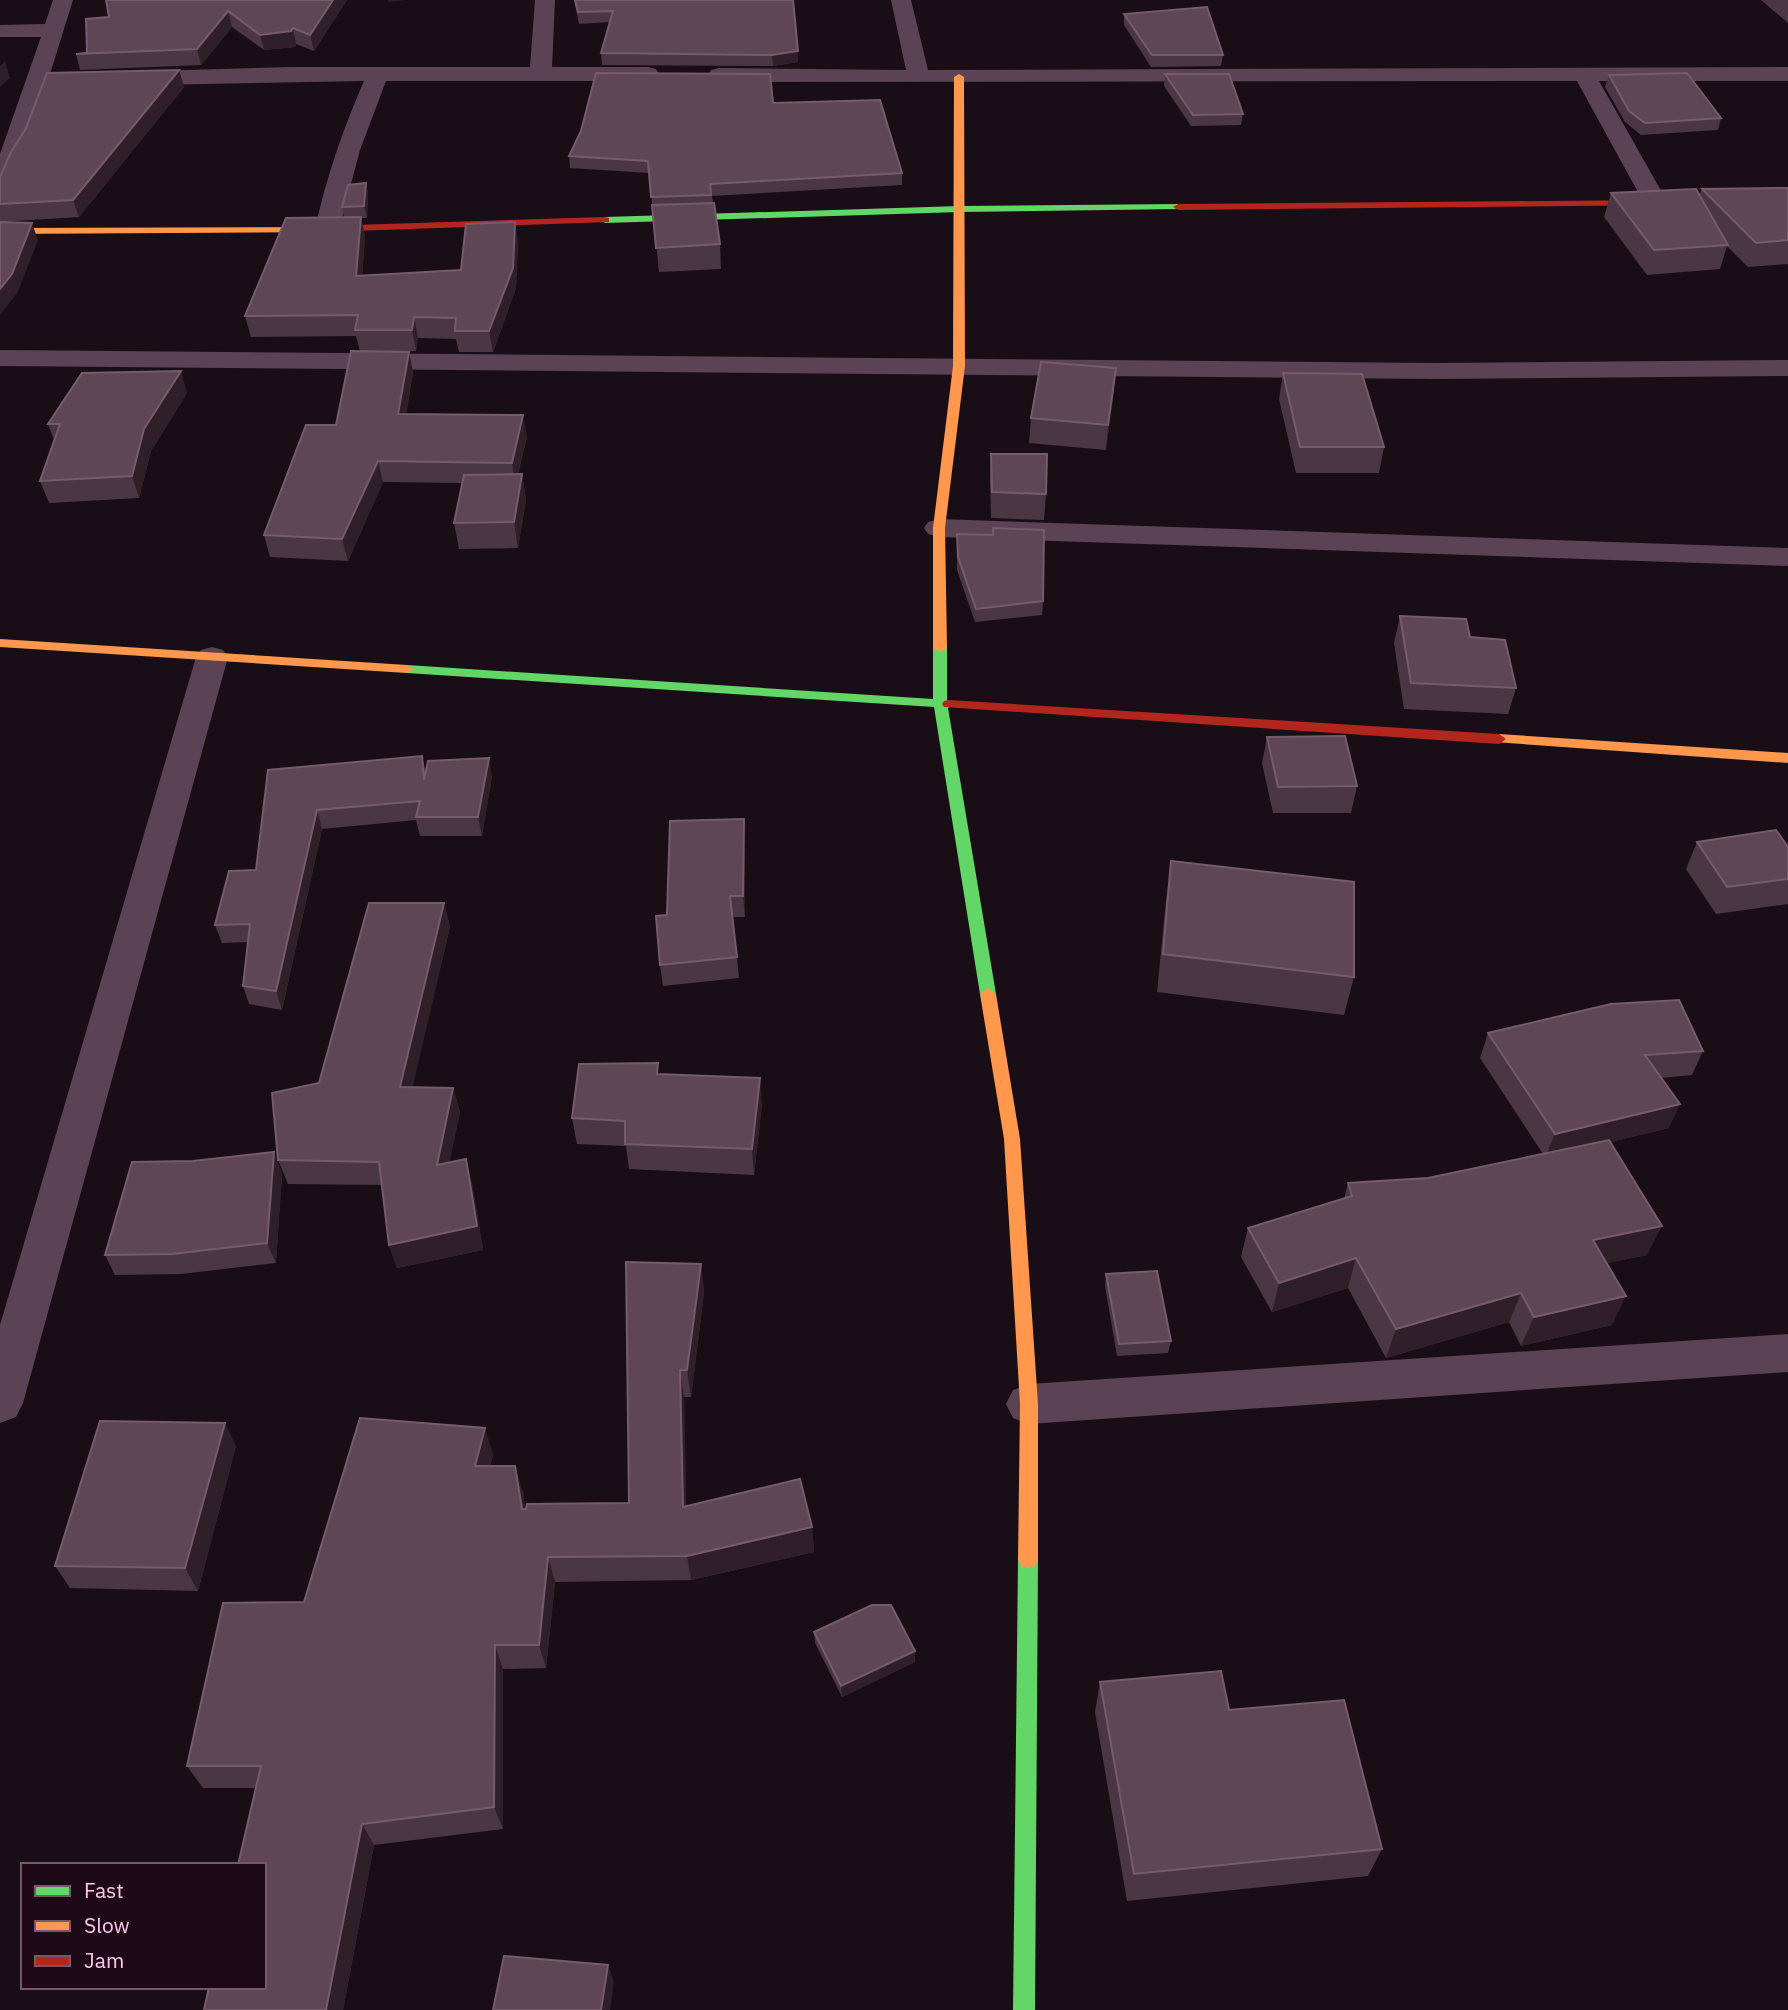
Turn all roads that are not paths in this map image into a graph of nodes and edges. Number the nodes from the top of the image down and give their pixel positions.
1 (63, 0) edge
2 (545, 0) edge
3 (901, 0) edge
4 (51, 30) junction
5 (0, 31) edge
6 (377, 73) junction
7 (541, 73) junction
8 (1584, 74) junction
9 (1788, 74) edge
10 (676, 75) edge
11 (703, 75) edge
12 (919, 77) junction
13 (958, 77) junction
14 (37, 81) junction
15 (9, 144) edge
16 (0, 175) edge
17 (1656, 203) junction
18 (1683, 203) edge
19 (960, 209) junction
20 (327, 229) junction
21 (0, 231) edge
22 (0, 358) edge
23 (959, 366) junction
24 (1788, 368) edge
25 (939, 528) junction
26 (1788, 557) edge
27 (0, 643) edge
28 (212, 657) junction
29 (940, 704) junction
30 (1788, 758) edge
31 (1788, 1353) edge
32 (0, 1403) edge
33 (1029, 1404) junction
34 (1024, 2010) edge

1 - 4 street
2 - 7 street
3 - 12 street
4 - 5 street
4 - 14 street
6 - 7 street
6 - 14 street
6 - 20 street
7 - 10 street
8 - 9 street
8 - 13 street
8 - 17 street
11 - 12 street
12 - 13 street
13 - 19 street
14 - 15 street
15 - 16 street
17 - 18 street
17 - 19 street
19 - 20 street
19 - 23 street
20 - 21 street
22 - 23 street
23 - 24 street
23 - 25 street
25 - 26 street
25 - 29 street
27 - 28 street
28 - 29 street
28 - 32 street
29 - 30 street
29 - 33 street
31 - 33 street
33 - 34 street

